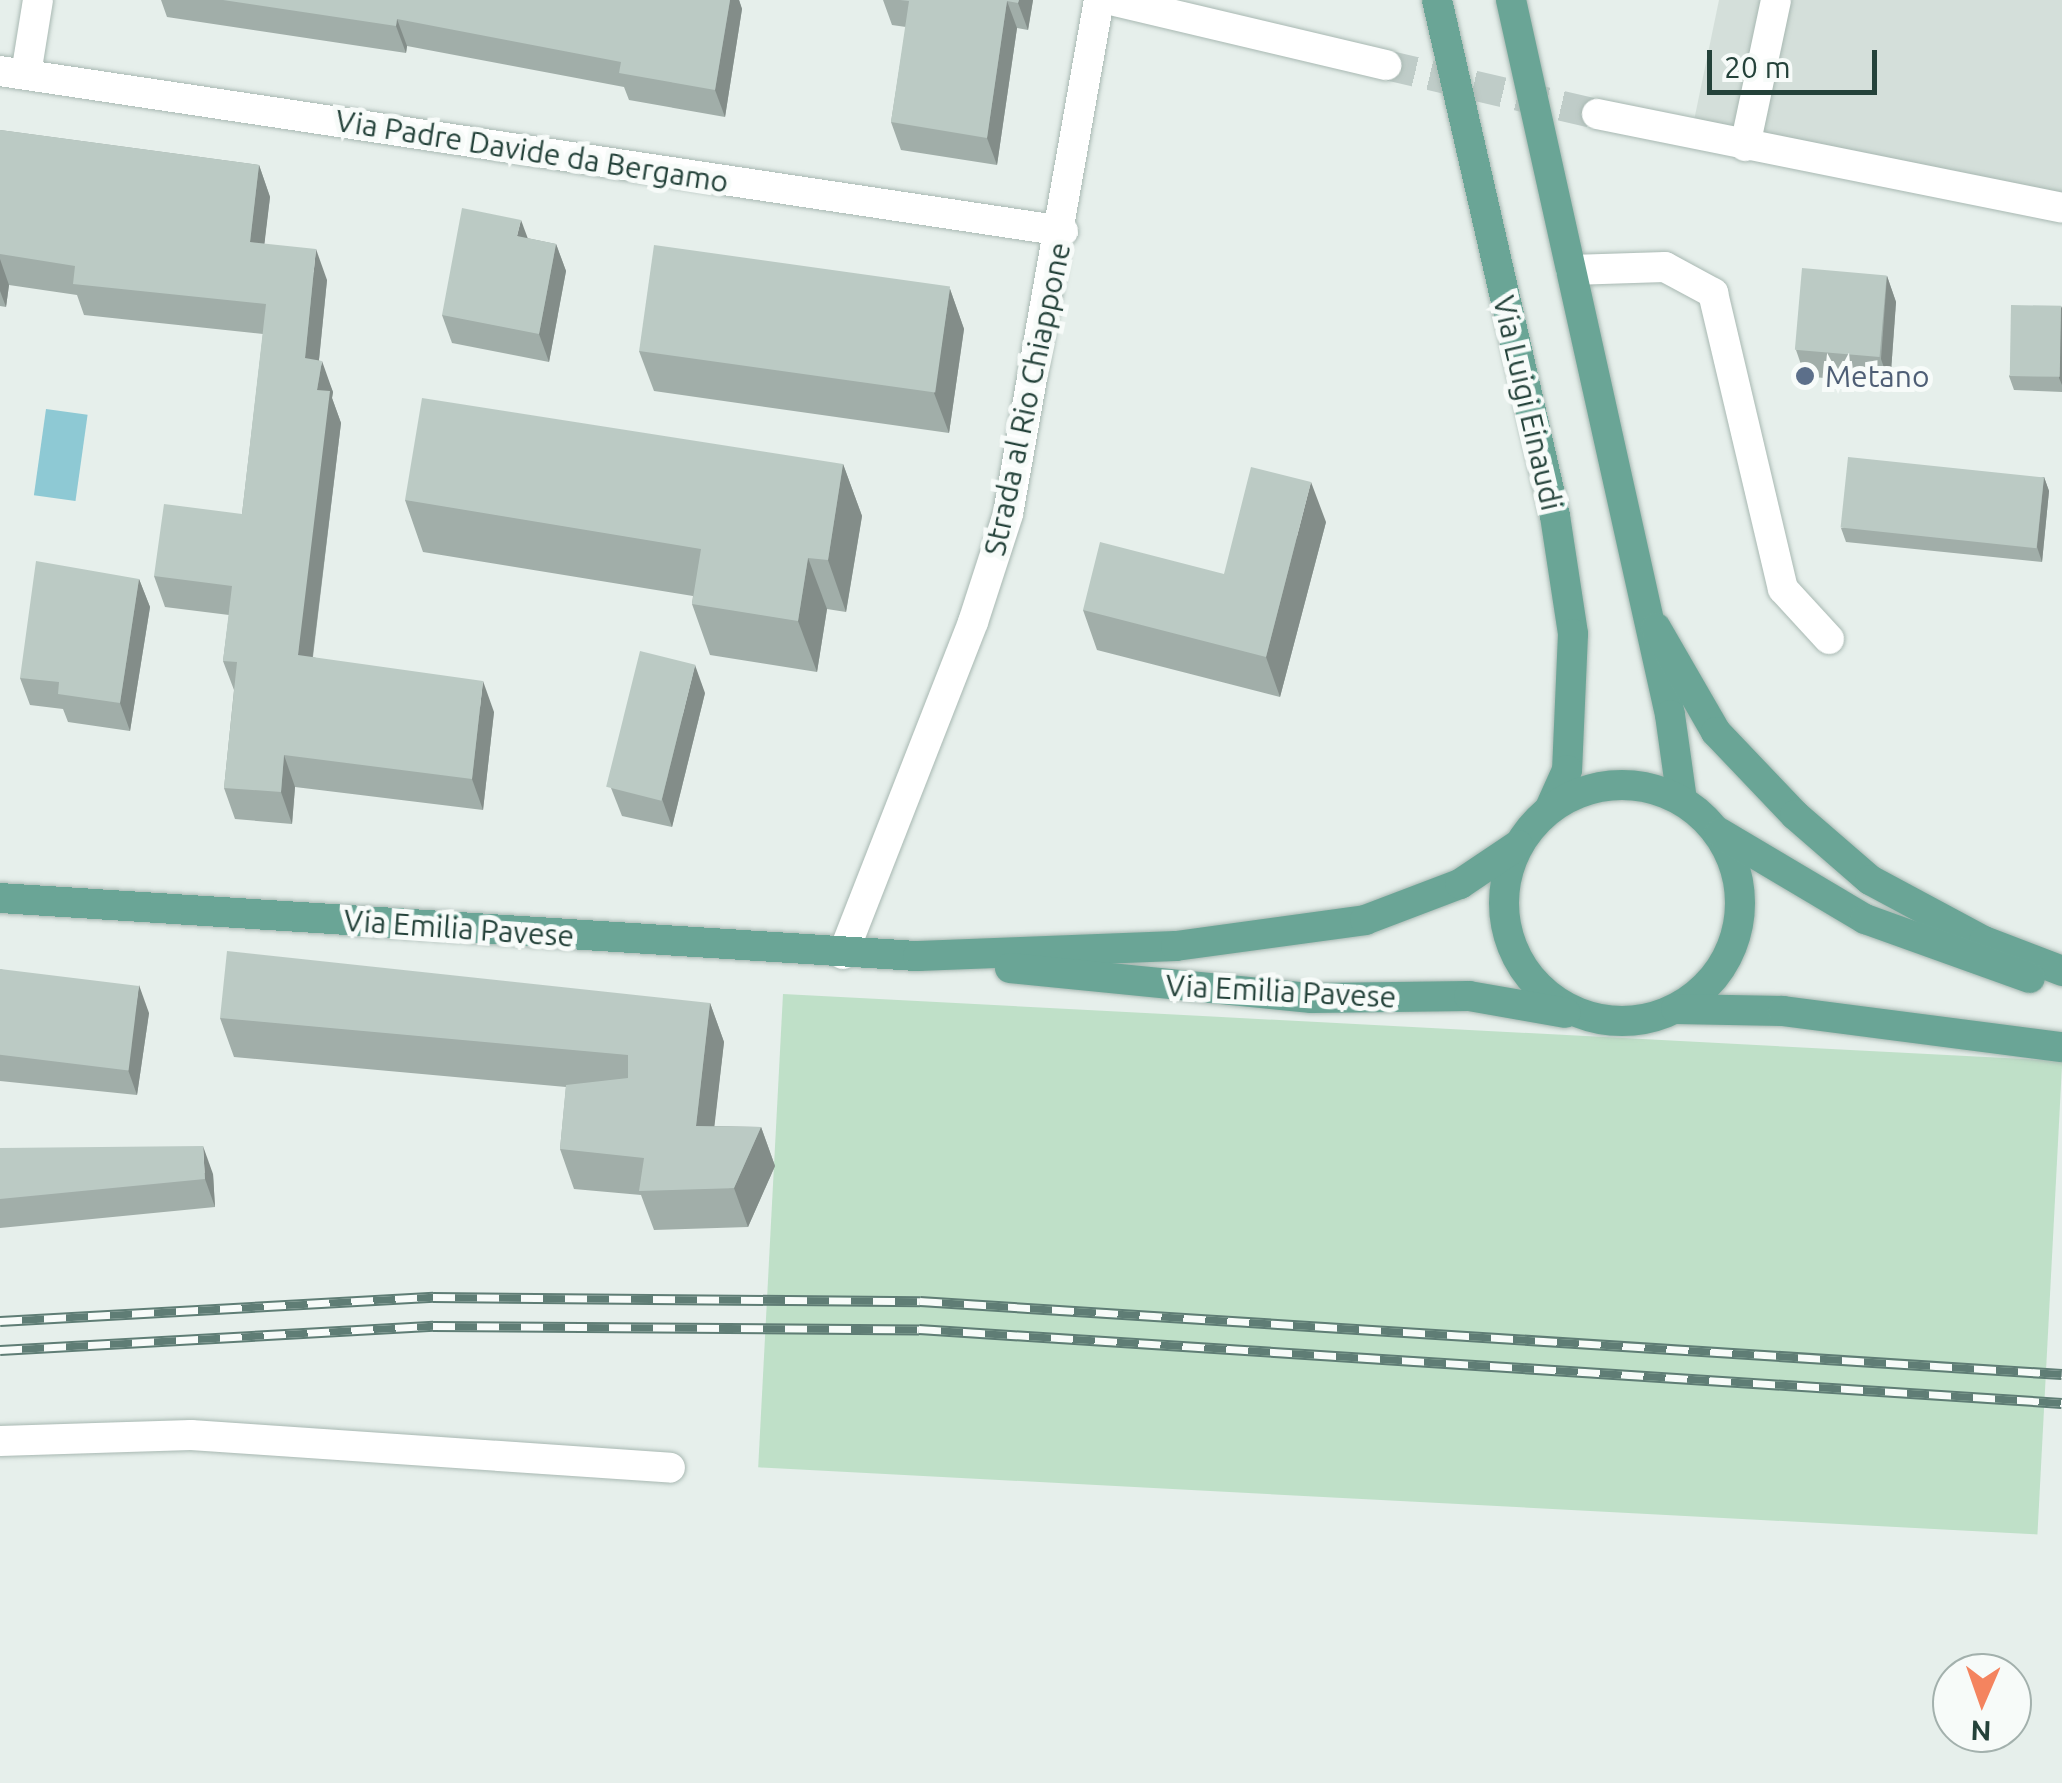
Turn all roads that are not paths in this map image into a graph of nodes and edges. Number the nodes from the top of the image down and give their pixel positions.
1 (38, 0) edge
2 (1099, 0) edge
3 (1111, 0) edge
4 (1437, 0) edge
5 (1511, 0) edge
6 (1776, 0) edge
7 (1386, 65) tunnel mouth
8 (13, 72) edge
9 (1598, 114) tunnel mouth
10 (1745, 146) junction
11 (2062, 208) edge
12 (1063, 231) junction
13 (1571, 270) junction
14 (1645, 613) junction
15 (1829, 640) dead end
16 (1682, 800) junction
17 (1550, 808) junction
18 (1718, 832) junction
19 (1518, 844) junction
20 (0, 898) edge
21 (843, 954) junction
22 (918, 956) junction
23 (2062, 970) edge
24 (2062, 986) edge
25 (1676, 1009) junction
26 (1584, 1016) junction
27 (2062, 1047) edge
28 (0, 1441) edge
29 (670, 1468) dead end

1 - 8 street
2 - 12 street, Strada al Rio Chiappone
3 - 7 street
4 - 17 main road, Via Luigi Einaudi
5 - 13 main road
6 - 10 street
8 - 12 street, Via Padre Davide da Bergamo
9 - 10 street
10 - 11 street
12 - 21 street, Strada al Rio Chiappone
13 - 14 main road
13 - 15 street
14 - 16 main road
14 - 23 main road
16 - 17 main road
16 - 18 main road
17 - 19 main road
18 - 24 main road
18 - 25 main road
19 - 22 main road, Via Emilia Pavese
19 - 26 main road
20 - 21 main road, Via Emilia Pavese
21 - 22 main road, Via Emilia Pavese
22 - 26 main road, Via Emilia Pavese
25 - 26 main road
25 - 27 main road
28 - 29 street

